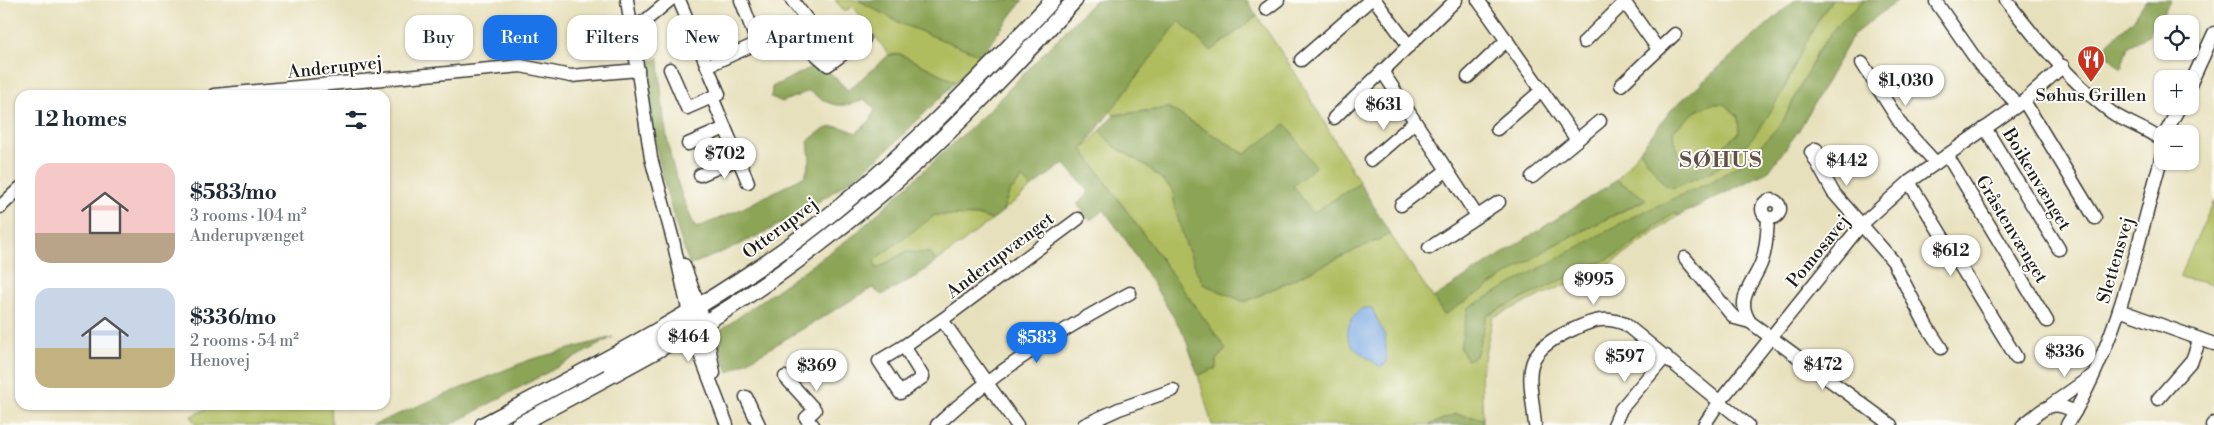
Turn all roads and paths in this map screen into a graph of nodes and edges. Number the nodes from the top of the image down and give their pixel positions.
1 (628, 0) edge
2 (670, 0) edge
3 (679, 0) edge
4 (741, 0) edge
5 (792, 0) edge
6 (1053, 0) edge
7 (1076, 0) edge
8 (1278, 0) edge
9 (1370, 0) edge
10 (1375, 0) edge
11 (1456, 0) edge
12 (1478, 0) edge
13 (2006, 0) edge
14 (1624, 1) edge
15 (1936, 2) dead end
16 (1266, 9) dead end
17 (630, 15) edge
18 (653, 15) edge
19 (804, 15) edge
20 (748, 20) edge
21 (2214, 33) edge
22 (1675, 34) dead end
23 (1507, 40) junction
24 (1584, 42) dead end
25 (748, 46) edge
26 (1409, 46) junction
27 (1658, 49) junction
28 (637, 60) edge
29 (823, 60) edge
30 (835, 60) edge
31 (1301, 60) dead end
32 (1862, 62) dead end
33 (707, 66) junction
34 (2063, 66) junction
35 (670, 68) dead end
36 (638, 70) junction
37 (1382, 70) junction
38 (2197, 70) edge
39 (1468, 77) dead end
40 (1621, 86) dead end
41 (267, 90) edge
42 (1542, 90) junction
43 (712, 97) junction
44 (2021, 103) junction
45 (1334, 118) dead end
46 (1415, 122) junction
47 (1600, 122) dead end
48 (726, 128) junction
49 (1985, 128) junction
50 (1497, 129) dead end
51 (2154, 134) edge
52 (1576, 140) junction
53 (688, 144) dead end
54 (1816, 149) dead end
55 (738, 159) junction
56 (1941, 159) junction
57 (1371, 160) dead end
58 (1447, 170) junction
59 (2158, 170) edge
60 (700, 175) dead end
61 (1532, 177) dead end
62 (748, 182) dead end
63 (1909, 182) junction
64 (15, 193) edge
65 (1499, 202) dead end
66 (1401, 205) dead end
67 (0, 207) edge
68 (1477, 216) junction
69 (2095, 218) dead end
70 (1078, 219) dead end
71 (1768, 219) dead end
72 (1861, 224) junction
73 (1430, 248) dead end
74 (2059, 249) dead end
75 (1685, 258) dead end
76 (1130, 293) dead end
77 (2119, 310) junction
78 (696, 317) junction
79 (942, 320) junction
80 (1750, 322) junction
81 (2047, 322) dead end
82 (1771, 336) junction
83 (2200, 339) junction
84 (2214, 344) edge
85 (904, 346) dead end
86 (1941, 348) dead end
87 (1666, 356) junction
88 (2016, 356) dead end
89 (2095, 373) junction
90 (785, 377) dead end
91 (986, 384) junction
92 (1173, 390) dead end
93 (746, 397) dead end
94 (2158, 399) dead end
95 (1720, 400) junction
96 (2050, 406) junction
97 (2075, 412) junction
98 (806, 423) edge
99 (483, 425) edge
100 (518, 425) edge
101 (727, 425) edge
102 (759, 425) edge
103 (937, 425) edge
104 (1017, 425) edge
105 (1084, 425) edge
106 (1535, 425) edge
107 (1614, 425) edge
108 (1704, 425) edge
109 (1748, 425) edge
110 (1891, 425) edge
111 (2023, 425) edge
112 (2068, 425) edge

1 - 17 street
2 - 18 street
3 - 33 street
4 - 20 street
5 - 19 street
6 - 78 main road, Otterupvej
7 - 78 main road, Otterupvej
8 - 16 street
9 - 31 street
10 - 26 street
11 - 26 street
12 - 23 street
13 - 34 street
14 - 24 street
14 - 27 street
15 - 44 street
21 - 38 street
22 - 27 street
23 - 39 street
23 - 42 street
25 - 33 street
26 - 37 street
27 - 40 street
28 - 36 street
29 - 30 street
32 - 56 street, Gråstenvænget
33 - 43 street
34 - 44 street, Pomosavej
34 - 51 street
35 - 43 street
36 - 41 street, Anderupvej
36 - 78 street
37 - 45 street
37 - 46 street
42 - 50 street
42 - 52 street
43 - 48 street
44 - 49 street, Pomosavej
44 - 69 street
46 - 57 street
46 - 58 street
47 - 52 street
48 - 53 street
48 - 55 street
49 - 56 street, Pomosavej
49 - 74 street, Boikenvænget
52 - 61 street
54 - 72 street
55 - 60 street
55 - 62 street
56 - 63 street, Pomosavej
56 - 81 street, Gråstenvænget
58 - 66 street
58 - 68 street
59 - 77 street, Slettensvej
63 - 72 street, Pomosavej
63 - 88 street
64 - 67 street
65 - 68 street
68 - 73 street
70 - 79 street, Anderupvænget
71 - 80 street, Pomosavej
72 - 82 street, Pomosavej
72 - 86 street
75 - 80 street
76 - 91 street
77 - 83 street
77 - 89 street, Slettensvej
78 - 99 main road, Otterupvej
78 - 100 main road, Otterupvej
78 - 101 street
79 - 85 street, Anderupvænget
79 - 91 street, Anderupvænget
80 - 82 street
82 - 95 street, Pomosavej
82 - 110 street
83 - 84 street
83 - 94 street
87 - 95 street
87 - 106 street
87 - 107 street
89 - 96 street
89 - 97 street, Slettensvej
90 - 98 street
91 - 103 street
91 - 104 street, Anderupvænget
92 - 105 street
93 - 102 street
95 - 108 street, Pomosavej
95 - 109 street
96 - 97 street
96 - 111 street
97 - 112 street, Slettensvej

